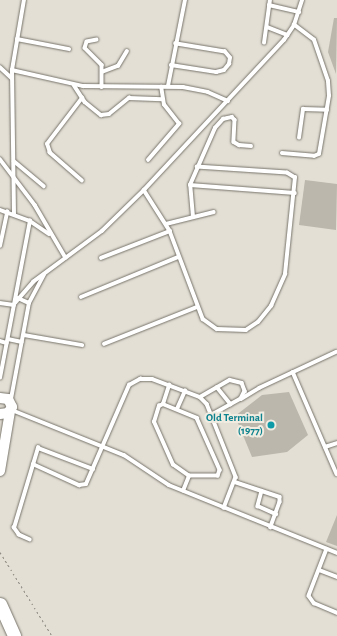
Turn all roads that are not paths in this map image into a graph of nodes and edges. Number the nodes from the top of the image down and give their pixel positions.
1 (24, 0) edge
2 (185, 0) edge
3 (270, 0) edge
4 (302, 0) edge
5 (269, 6) junction
6 (299, 12) junction
7 (294, 24) junction
8 (266, 27) junction
9 (288, 35) junction
10 (17, 38) junction
11 (97, 40) dead end
12 (264, 43) dead end
13 (176, 44) junction
14 (69, 49) dead end
15 (127, 51) dead end
16 (171, 65) junction
17 (0, 67) edge
18 (12, 70) junction
19 (102, 72) junction
20 (12, 78) junction
21 (74, 85) junction
22 (161, 86) junction
23 (168, 86) junction
24 (102, 87) junction
25 (82, 98) junction
26 (162, 99) junction
27 (228, 101) junction
28 (327, 110) junction
29 (299, 138) dead end
30 (251, 146) dead end
31 (282, 153) dead end
32 (0, 159) edge
33 (148, 160) dead end
34 (14, 161) junction
35 (197, 167) junction
36 (14, 177) junction
37 (82, 181) dead end
38 (190, 184) junction
39 (44, 186) dead end
40 (144, 190) junction
41 (295, 193) junction
42 (0, 210) edge
43 (6, 212) junction
44 (214, 212) dead end
45 (14, 215) junction
46 (193, 217) junction
47 (30, 221) junction
48 (166, 224) junction
49 (170, 231) junction
50 (1, 234) edge
51 (52, 235) junction
52 (0, 246) edge
53 (178, 257) junction
54 (66, 258) junction
55 (101, 258) dead end
56 (45, 274) junction
57 (81, 297) dead end
58 (18, 298) junction
59 (0, 303) edge
60 (29, 303) junction
61 (14, 304) junction
62 (197, 307) junction
63 (24, 335) junction
64 (7, 341) junction
65 (0, 342) edge
66 (22, 342) junction
67 (104, 344) dead end
68 (82, 345) dead end
69 (336, 352) edge
70 (293, 372) junction
71 (0, 378) edge
72 (169, 385) junction
73 (217, 388) junction
74 (185, 391) junction
75 (200, 397) junction
76 (0, 398) edge
77 (241, 398) junction
78 (163, 404) junction
79 (231, 404) junction
80 (11, 408) junction
81 (177, 409) junction
82 (0, 414) edge
83 (212, 415) junction
84 (337, 443) edge
85 (103, 446) junction
86 (326, 447) junction
87 (33, 464) junction
88 (93, 469) junction
89 (0, 470) edge
90 (337, 474) edge
91 (189, 476) junction
92 (235, 482) junction
93 (183, 491) junction
94 (262, 491) junction
95 (224, 508) junction
96 (276, 514) junction
97 (271, 527) junction
98 (30, 540) dead end
99 (327, 549) junction
100 (337, 553) edge
101 (319, 570) junction
102 (337, 577) edge
103 (0, 604) edge
104 (337, 613) edge
105 (14, 636) edge

1 - 10 lane
2 - 13 lane
3 - 5 lane
4 - 6 lane
5 - 6 lane
5 - 8 lane
6 - 7 lane
7 - 9 lane
7 - 28 lane
8 - 9 lane
8 - 12 lane
9 - 27 lane
10 - 14 lane
10 - 18 lane
11 - 19 lane
13 - 16 lane
13 - 16 lane
15 - 19 lane
16 - 23 lane
17 - 20 lane
18 - 20 lane
18 - 21 lane
19 - 24 lane
20 - 34 lane
21 - 24 lane
21 - 25 lane
22 - 23 lane
22 - 24 lane
22 - 26 lane
23 - 27 lane
25 - 26 lane
25 - 37 lane
26 - 33 lane
27 - 40 lane
28 - 29 lane
28 - 31 lane
30 - 35 lane
32 - 36 lane
34 - 36 lane
34 - 39 lane
35 - 38 lane
35 - 41 lane
36 - 45 lane
36 - 51 lane
38 - 41 lane
38 - 46 lane
40 - 48 lane
40 - 54 lane
41 - 62 lane
42 - 43 lane
43 - 45 lane
43 - 50 lane
44 - 46 lane
45 - 47 lane
46 - 48 lane
47 - 51 lane
47 - 61 lane
48 - 49 lane
49 - 53 lane
49 - 55 lane
50 - 52 lane
51 - 54 lane
53 - 57 lane
53 - 62 lane
54 - 56 lane
56 - 58 lane
56 - 60 lane
58 - 60 lane
58 - 61 lane
59 - 61 lane
60 - 63 lane
61 - 64 lane
62 - 67 lane
63 - 66 lane
63 - 68 lane
64 - 65 lane
64 - 66 lane
64 - 71 lane
66 - 80 lane
69 - 70 lane
70 - 77 lane
70 - 86 lane
72 - 74 lane
72 - 78 lane
72 - 85 lane
73 - 75 lane
73 - 77 lane
73 - 79 lane
74 - 75 lane
74 - 81 lane
75 - 83 lane
76 - 80 main road
77 - 79 lane
78 - 81 lane
78 - 91 lane
79 - 83 lane
80 - 82 main road
80 - 85 lane
80 - 89 main road
81 - 91 lane
83 - 92 lane
84 - 86 lane
85 - 88 lane
85 - 93 lane
86 - 90 lane
87 - 88 lane
87 - 88 lane
87 - 98 lane
91 - 93 lane
92 - 94 lane
92 - 95 lane
93 - 95 lane
94 - 96 lane
94 - 96 lane
95 - 97 lane
96 - 97 lane
97 - 99 lane
99 - 100 lane
99 - 101 lane
101 - 102 lane
101 - 104 lane
103 - 105 highway

